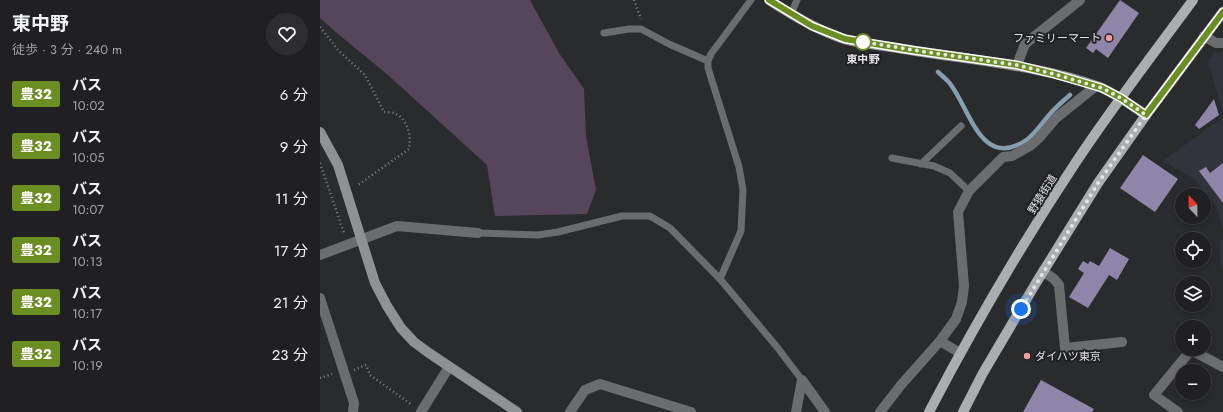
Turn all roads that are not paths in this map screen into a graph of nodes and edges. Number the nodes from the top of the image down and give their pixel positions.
1 (751, 0) edge
2 (769, 0) edge
3 (797, 0) edge
4 (1080, 0) edge
5 (1193, 0) edge
6 (1223, 12) edge
7 (791, 14) junction
8 (604, 33) dead end
9 (1204, 36) junction
10 (1223, 43) edge
11 (708, 61) junction
12 (1017, 65) junction
13 (1096, 86) junction
14 (1121, 98) junction
15 (1146, 115) junction
16 (961, 126) dead end
17 (320, 132) edge
18 (892, 158) dead end
19 (921, 164) junction
20 (969, 191) junction
21 (478, 233) joint
22 (361, 239) junction
23 (320, 255) edge
24 (1044, 271) junction
25 (720, 279) junction
26 (320, 298) edge
27 (940, 341) junction
28 (1122, 342) dead end
29 (960, 353) junction
30 (449, 367) junction
31 (1223, 367) edge
32 (802, 380) junction
33 (353, 412) edge
34 (421, 412) edge
35 (517, 412) edge
36 (570, 412) edge
37 (691, 412) edge
38 (796, 412) edge
39 (825, 412) edge
40 (880, 412) edge
41 (929, 412) edge
42 (963, 412) edge
43 (1178, 412) edge

1 - 11 lane
2 - 7 street
3 - 7 lane
4 - 12 street
5 - 14 main road, 野猿街道
6 - 9 main road
7 - 12 street
8 - 11 lane
9 - 10 street
9 - 15 main road
11 - 25 lane
12 - 13 street
13 - 14 street
13 - 20 street
14 - 15 street
14 - 29 main road, 野猿街道
15 - 24 main road
16 - 19 lane
17 - 22 street
18 - 19 lane
19 - 20 lane
20 - 27 street
21 - 22 street
21 - 25 lane
22 - 23 street
22 - 30 street
24 - 28 street
24 - 42 main road
25 - 32 lane
26 - 33 street
27 - 29 street
27 - 40 street
29 - 41 main road, 野猿街道
30 - 34 street
30 - 35 street
31 - 43 street
32 - 38 street
32 - 39 street
36 - 37 street

